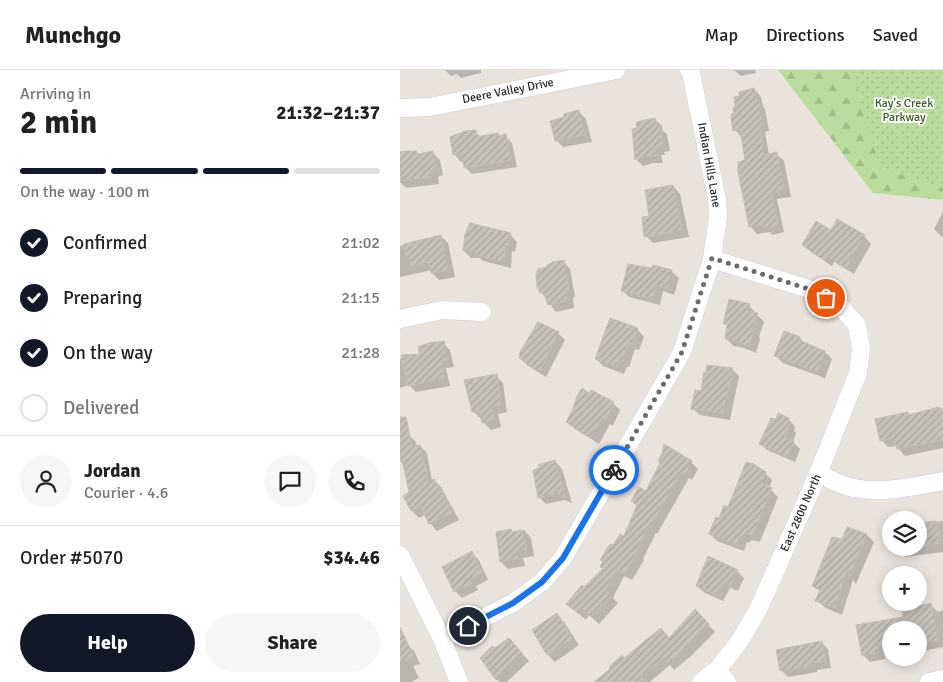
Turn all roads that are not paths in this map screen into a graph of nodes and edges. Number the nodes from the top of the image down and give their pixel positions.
1 (616, 70) edge
2 (689, 70) edge
3 (400, 108) edge
4 (712, 258) junction
5 (482, 312) dead end
6 (400, 319) edge
7 (818, 474) junction
8 (943, 480) edge
9 (400, 555) edge
10 (442, 639) junction
11 (722, 676) edge
12 (943, 679) edge
13 (459, 682) edge
14 (701, 682) edge
15 (929, 682) edge

1 - 3 street, Deere Valley Drive
2 - 4 street, Indian Hills Lane
4 - 7 street, East 2800 North
4 - 10 street, Indian Hills Lane
5 - 6 street
7 - 8 street
7 - 11 street, East 2800 North
9 - 10 street
10 - 13 street
11 - 14 street, East 2800 North
12 - 15 street

